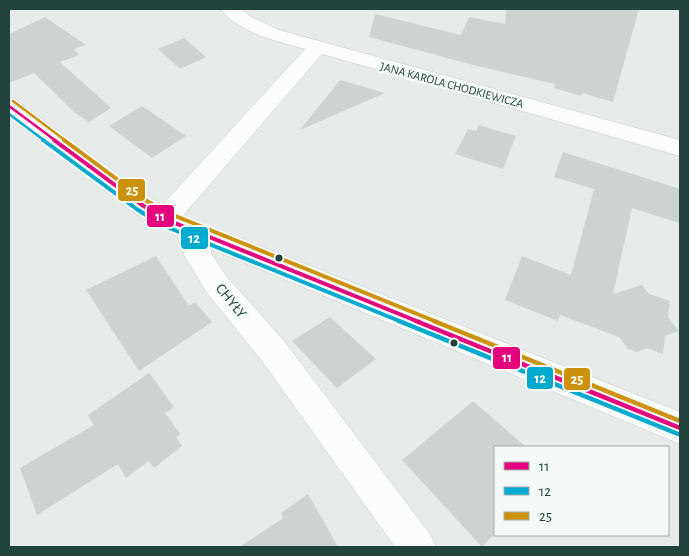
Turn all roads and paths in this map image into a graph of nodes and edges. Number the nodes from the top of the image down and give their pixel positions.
1 (230, 9) edge
2 (317, 48) junction
3 (9, 106) edge
4 (680, 148) edge
5 (166, 219) junction
6 (200, 234) junction
7 (680, 428) edge
8 (417, 547) edge

1 - 2 street, JANA KAROLA CHODKIEWICZA
2 - 4 street, JANA KAROLA CHODKIEWICZA
2 - 5 street
3 - 5 street
5 - 6 street
6 - 7 street
6 - 8 street, CHYŁY

